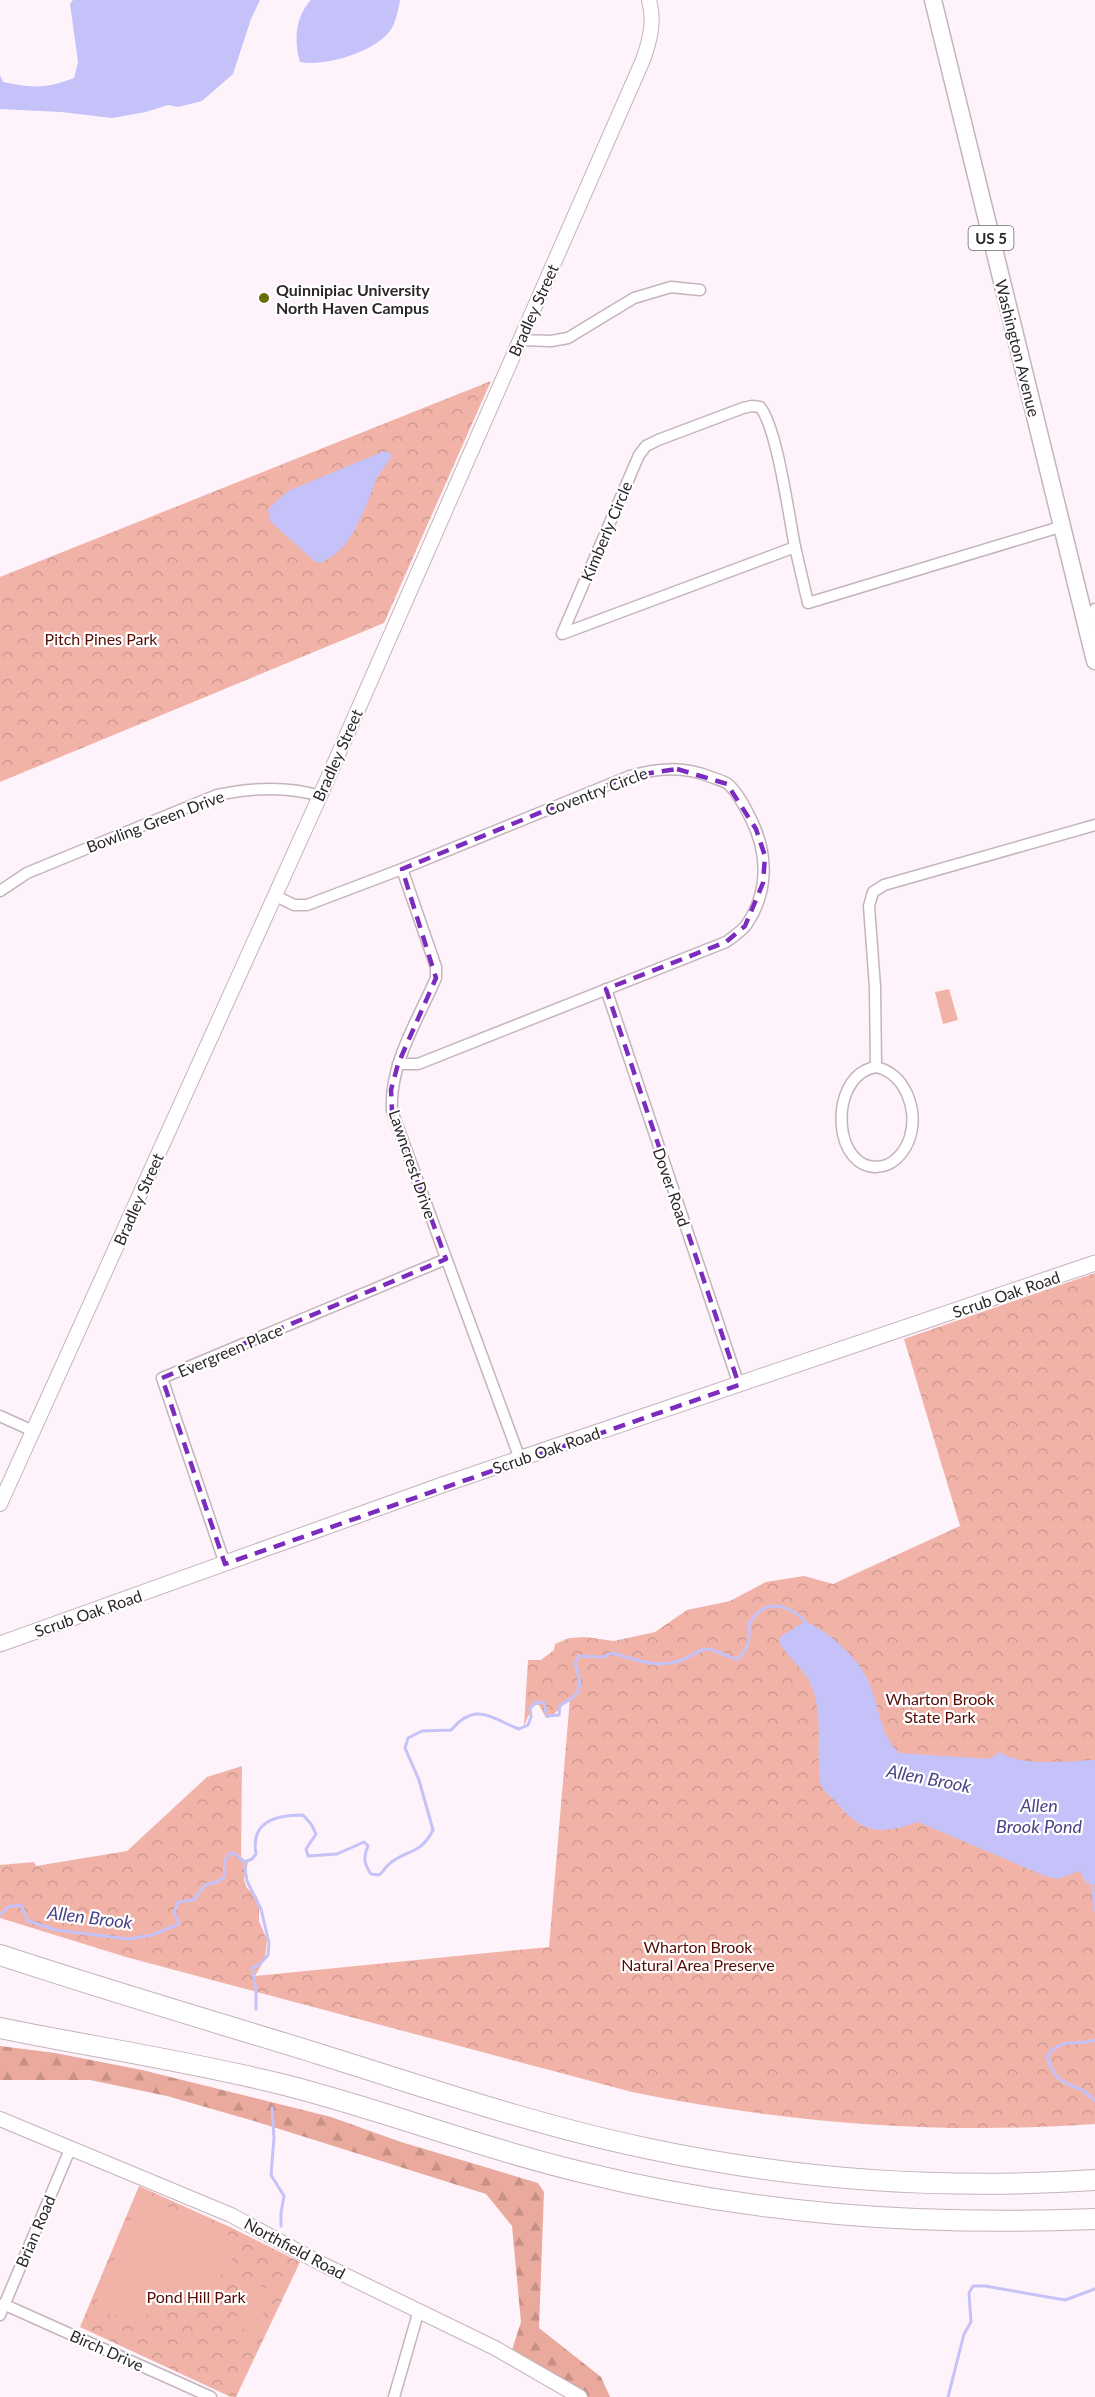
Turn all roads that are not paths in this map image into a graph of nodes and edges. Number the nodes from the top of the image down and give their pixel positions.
1 (649, 0) edge
2 (933, 0) edge
3 (700, 290) dead end
4 (520, 340) junction
5 (1063, 526) junction
6 (795, 547) junction
7 (1092, 617) edge
8 (1095, 660) edge
9 (320, 796) junction
10 (1095, 825) edge
11 (402, 869) junction
12 (0, 891) edge
13 (274, 895) junction
14 (606, 989) junction
15 (398, 1064) junction
16 (876, 1066) junction
17 (446, 1259) junction
18 (1095, 1263) edge
19 (739, 1384) junction
20 (0, 1416) edge
21 (33, 1431) junction
22 (520, 1459) junction
23 (0, 1504) edge
24 (225, 1564) junction
25 (0, 1644) edge
26 (0, 1954) edge
27 (0, 2028) edge
28 (0, 2119) edge
29 (71, 2147) junction
30 (1095, 2180) edge
31 (1095, 2219) edge
32 (3, 2304) junction
33 (419, 2310) junction
34 (0, 2315) edge
35 (211, 2397) edge
36 (394, 2397) edge
37 (580, 2397) edge

1 - 4 street, Bradley Street
2 - 5 main road, Washington Avenue / US 5
3 - 4 street
4 - 9 street, Bradley Street
5 - 6 street, Kimberly Circle
5 - 7 main road, Washington Avenue / US 5
6 - 6 street, Kimberly Circle
7 - 8 main road, Washington Avenue / US 5
9 - 12 street, Bowling Green Drive
9 - 13 street, Bradley Street
10 - 16 street
11 - 13 street, Coventry Circle
11 - 14 street, Coventry Circle
11 - 15 street, Lawncrest Drive
13 - 21 street, Bradley Street
14 - 15 street, Coventry Circle
14 - 19 street, Dover Road
15 - 17 street, Lawncrest Drive
16 - 16 street
17 - 22 street, Lawncrest Drive
17 - 24 street, Evergreen Place
18 - 19 main road, Scrub Oak Road
19 - 22 main road, Scrub Oak Road
20 - 21 street
21 - 23 street, Bradley Street
22 - 24 main road, Scrub Oak Road
24 - 25 main road, Scrub Oak Road
26 - 30 highway
27 - 31 highway
28 - 29 street, Northfield Road
29 - 32 street, Brian Road
29 - 33 street, Northfield Road
32 - 34 street, Brian Road
32 - 35 street, Birch Drive
33 - 36 street
33 - 37 street, Northfield Road

